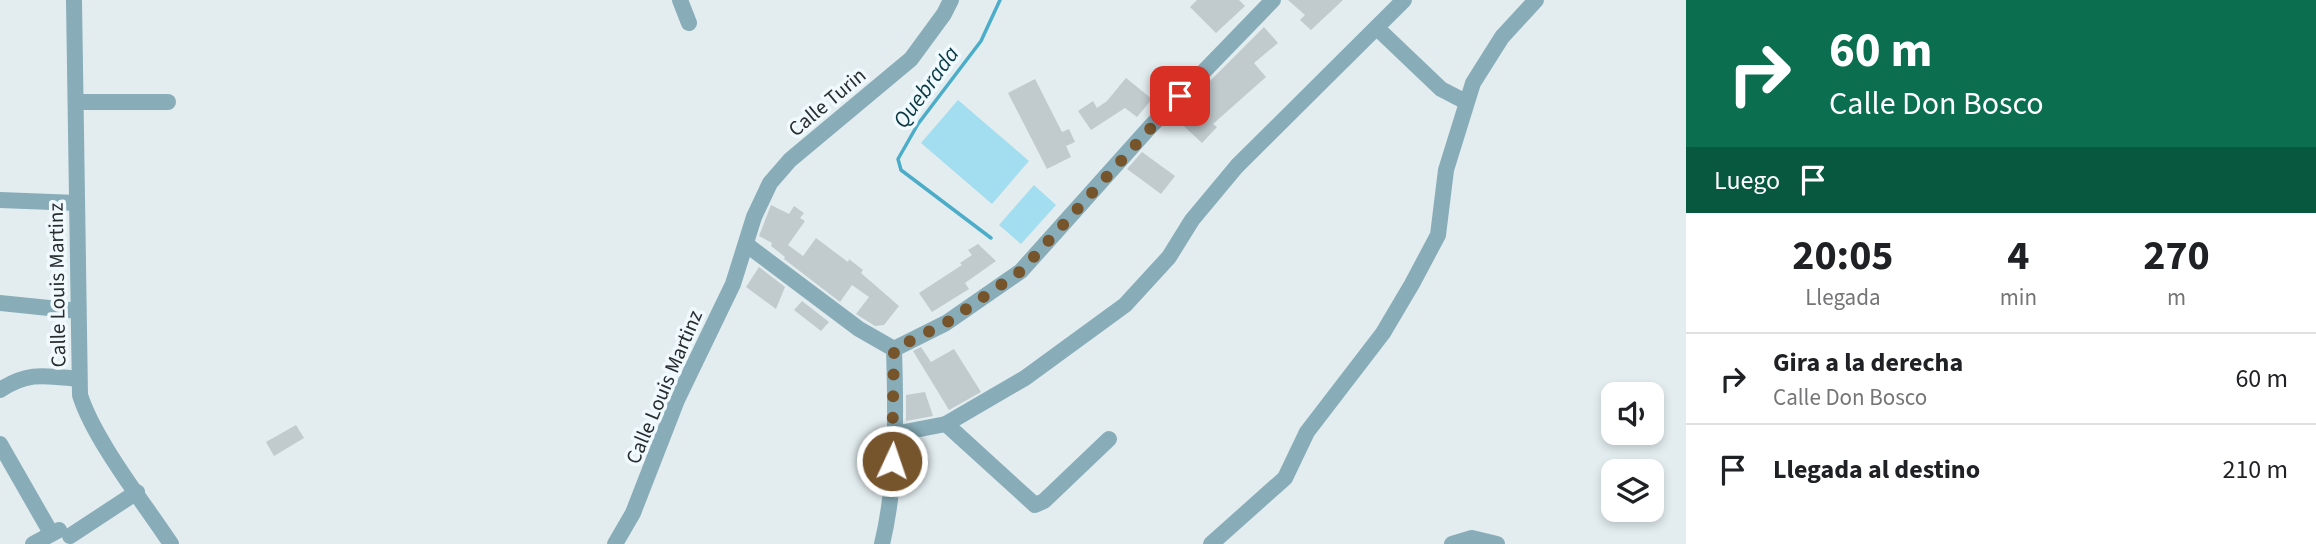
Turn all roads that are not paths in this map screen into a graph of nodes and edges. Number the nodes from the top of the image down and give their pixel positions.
1 (74, 0) edge
2 (680, 0) edge
3 (951, 0) edge
4 (1273, 0) edge
5 (1404, 0) edge
6 (1536, 0) edge
7 (689, 23) dead end
8 (1377, 28) junction
9 (76, 102) junction
10 (168, 102) dead end
11 (1466, 102) junction
12 (0, 200) edge
13 (77, 203) junction
14 (747, 245) junction
15 (0, 303) edge
16 (78, 311) junction
17 (894, 349) junction
18 (79, 379) junction
19 (0, 390) edge
20 (946, 424) junction
21 (894, 434) junction
22 (1110, 439) dead end
23 (0, 444) edge
24 (136, 492) junction
25 (51, 533) junction
26 (73, 540) edge
27 (33, 544) edge
28 (171, 544) edge
29 (615, 544) edge
30 (882, 544) edge
31 (1210, 544) edge
32 (1451, 544) edge
33 (1496, 544) edge

1 - 9 street, Calle Louis Martinz
2 - 7 street
3 - 14 street, Calle Turin
4 - 17 street
5 - 8 street
6 - 11 street
8 - 11 street
8 - 20 street
9 - 10 street
9 - 13 street, Calle Louis Martinz
11 - 31 street
12 - 13 street
13 - 16 street, Calle Louis Martinz
14 - 17 street
14 - 29 street, Calle Louis Martinz
15 - 16 street
16 - 18 street, Calle Louis Martinz
17 - 21 street
18 - 19 street
18 - 24 street, Calle Louis Martinz
20 - 21 street
20 - 22 street
21 - 30 street
23 - 25 street
24 - 26 street
24 - 28 street, Calle Louis Martinz
25 - 26 street
25 - 27 street
32 - 33 street

